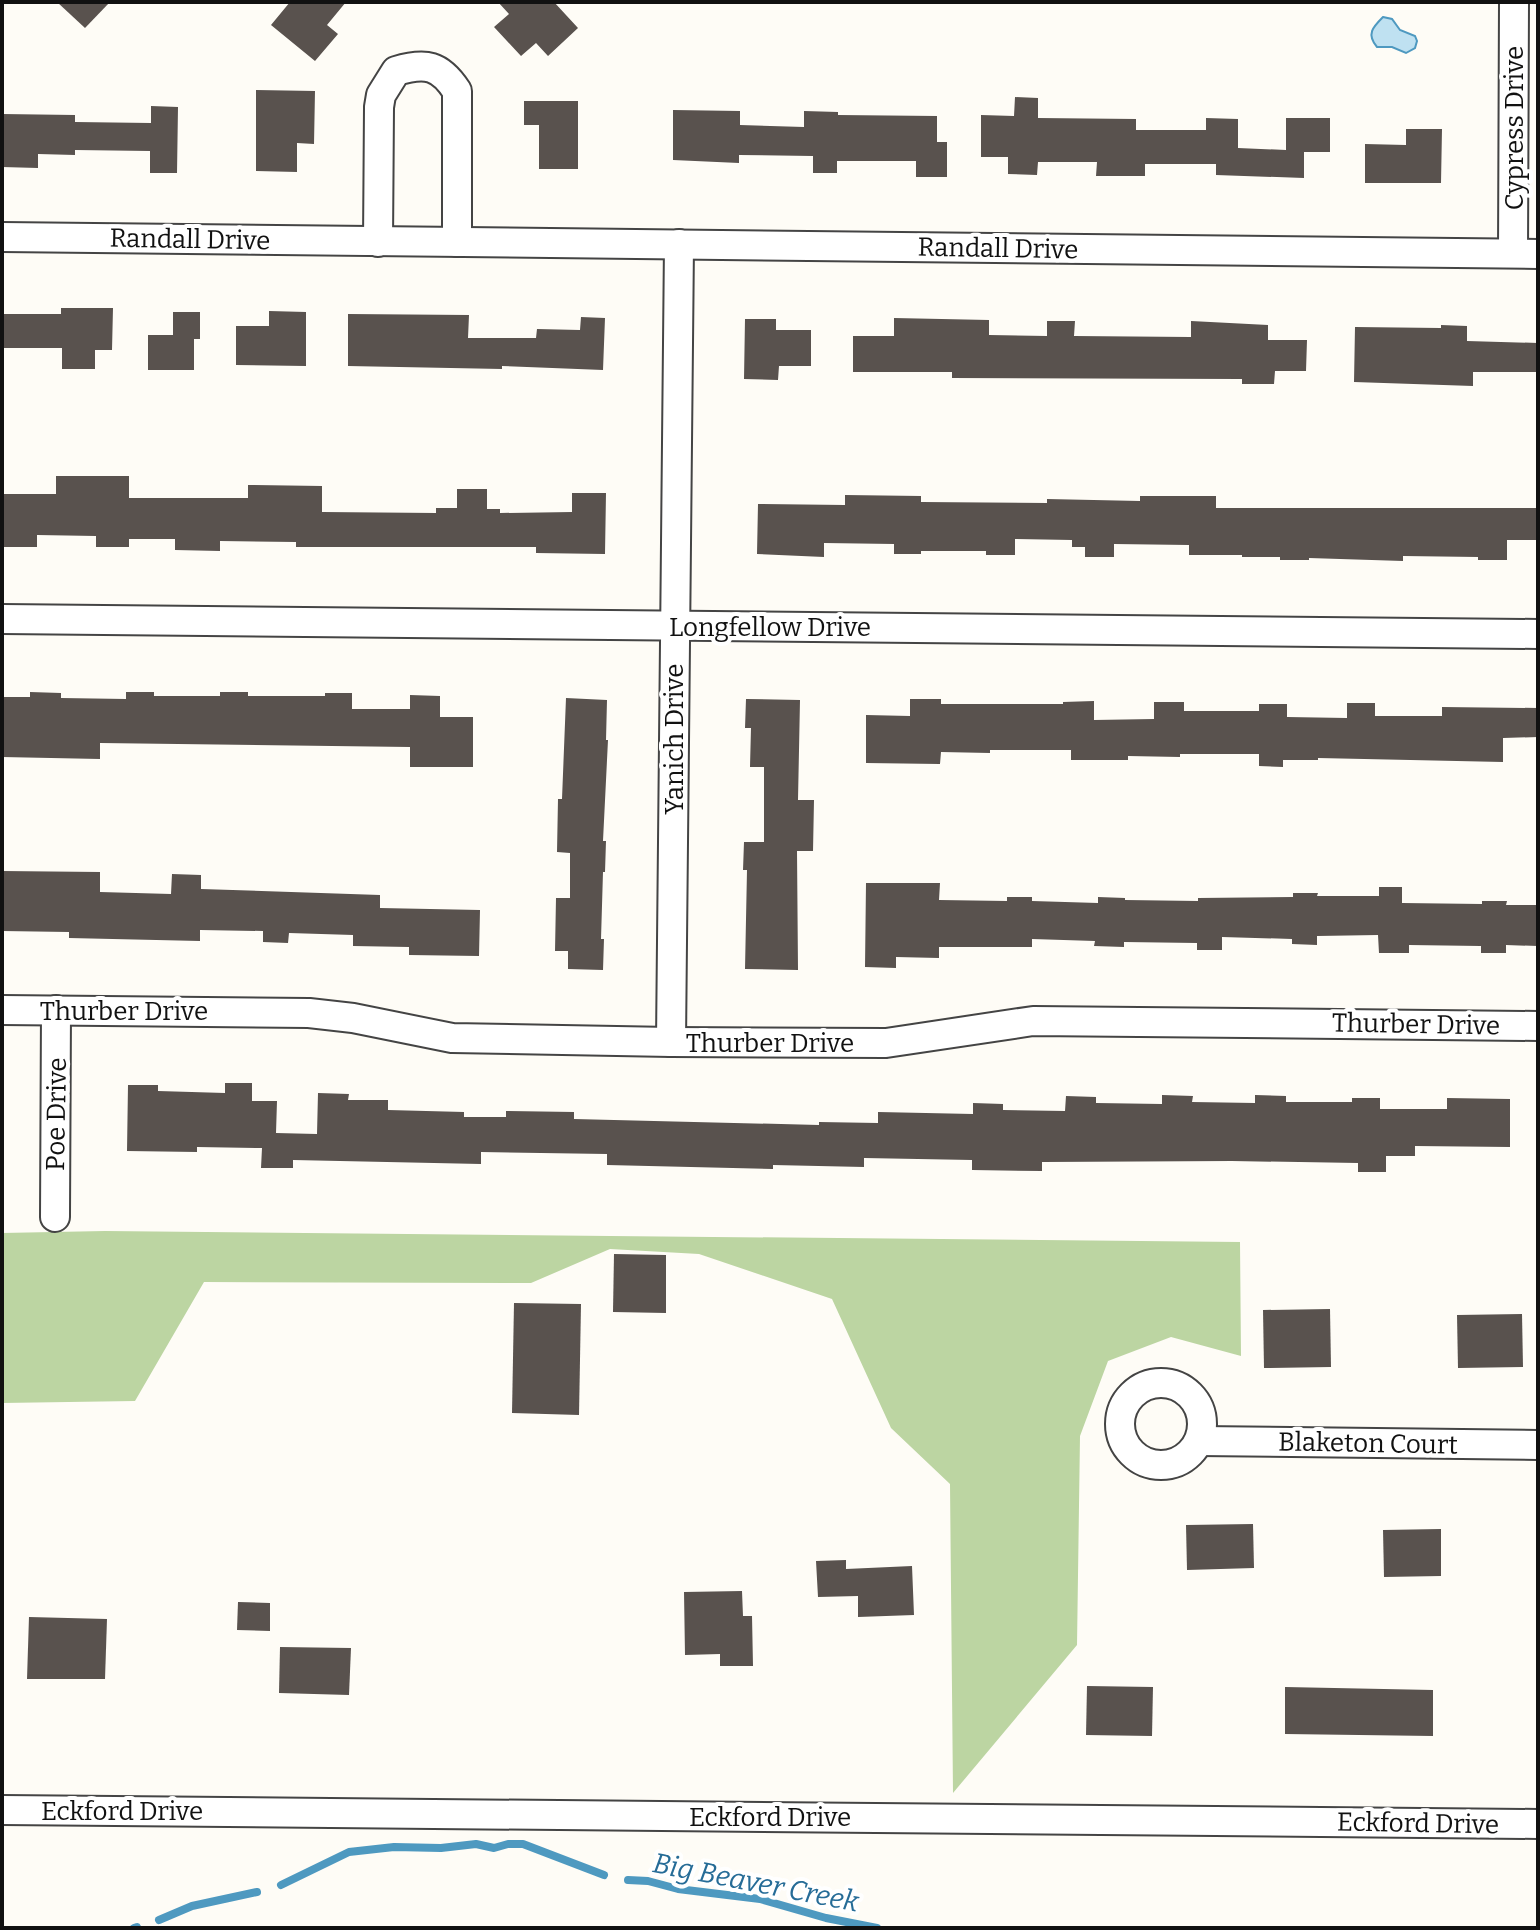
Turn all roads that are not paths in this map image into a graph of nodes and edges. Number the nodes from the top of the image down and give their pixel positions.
1 (1514, 2) edge
2 (2, 237) edge
3 (378, 242) junction
4 (457, 242) junction
5 (679, 244) junction
6 (1526, 254) edge
7 (2, 619) edge
8 (674, 626) junction
9 (1538, 634) edge
10 (2, 1010) edge
11 (56, 1010) junction
12 (1538, 1026) edge
13 (671, 1042) junction
14 (55, 1217) dead end
15 (1199, 1441) dead end
16 (1538, 1445) edge
17 (2, 1810) edge
18 (1538, 1824) edge

1 - 6 street, Cypress Drive
2 - 3 street, Randall Drive
3 - 4 street, Randall Drive
3 - 4 street
4 - 5 street, Randall Drive
5 - 6 street, Randall Drive
5 - 8 street, Yanich Drive
7 - 8 street, Longfellow Drive
8 - 9 street, Longfellow Drive
8 - 13 street, Yanich Drive
10 - 11 street, Thurber Drive
11 - 13 street, Thurber Drive
11 - 14 street, Poe Drive
12 - 13 street, Thurber Drive
15 - 16 street, Blaketon Court
17 - 18 street, Eckford Drive

